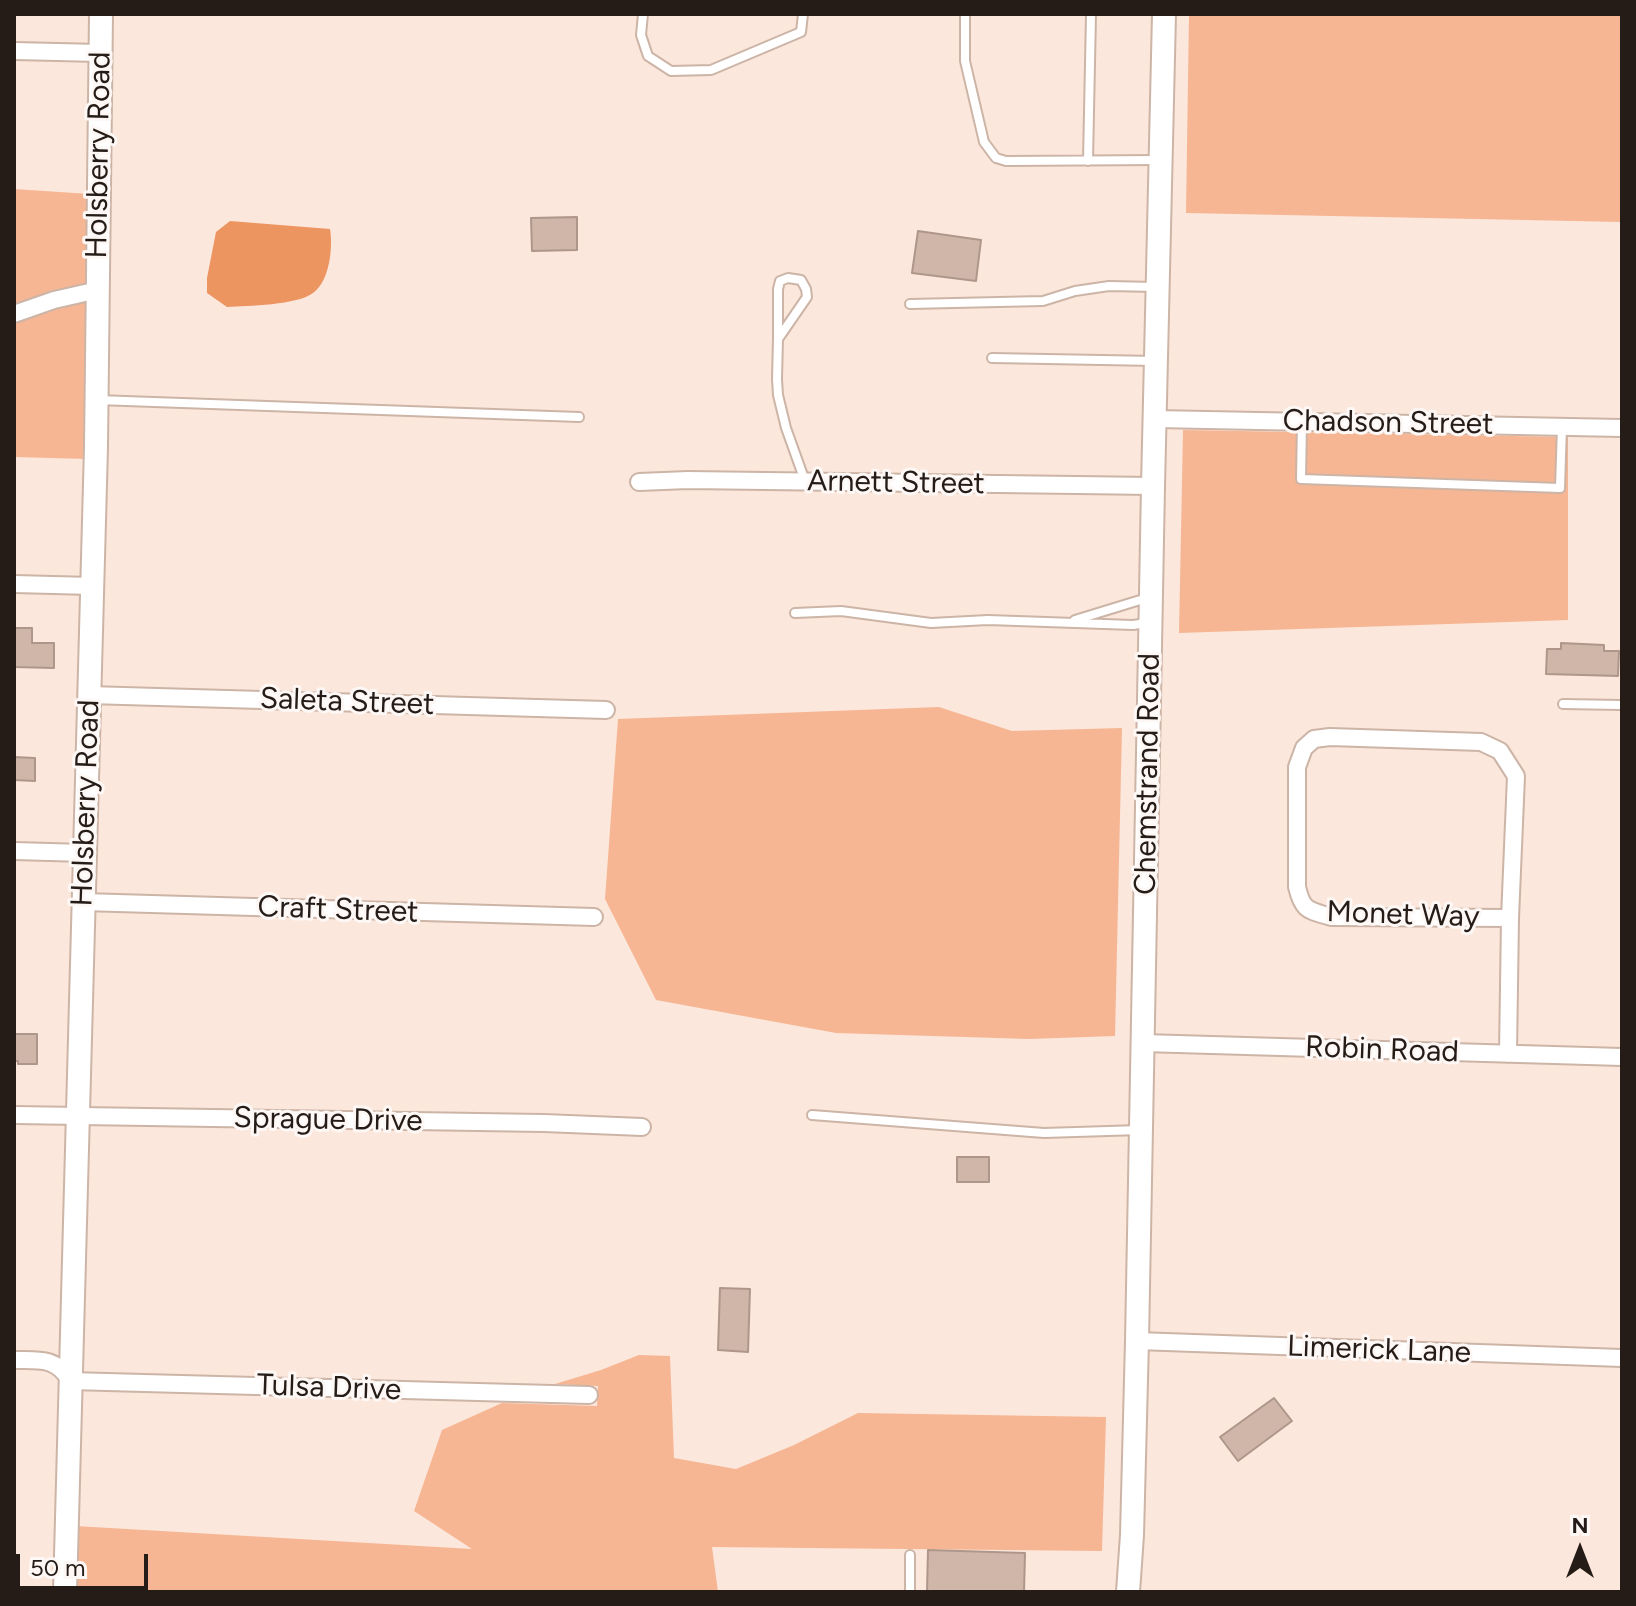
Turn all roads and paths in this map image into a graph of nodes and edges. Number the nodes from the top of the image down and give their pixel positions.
1 (101, 14) edge
2 (643, 14) edge
3 (803, 14) edge
4 (965, 14) edge
5 (1091, 14) edge
6 (1164, 14) edge
7 (14, 51) edge
8 (100, 53) junction
9 (1161, 160) junction
10 (1088, 161) junction
11 (1158, 288) junction
12 (98, 290) junction
13 (910, 304) dead end
14 (14, 314) edge
15 (778, 339) junction
16 (992, 358) dead end
17 (1156, 361) junction
18 (96, 400) junction
19 (579, 417) dead end
20 (1155, 419) junction
21 (1302, 422) junction
22 (1562, 426) junction
23 (1622, 428) edge
24 (639, 482) dead end
25 (805, 482) junction
26 (1153, 486) junction
27 (14, 584) edge
28 (92, 586) junction
29 (1151, 606) junction
30 (795, 613) dead end
31 (1066, 623) junction
32 (89, 695) junction
33 (1563, 704) dead end
34 (1622, 705) edge
35 (606, 710) dead end
36 (14, 851) edge
37 (85, 853) junction
38 (83, 902) junction
39 (594, 917) dead end
40 (1510, 918) junction
41 (1143, 1043) junction
42 (1508, 1054) junction
43 (1622, 1057) edge
44 (14, 1115) edge
45 (812, 1115) dead end
46 (77, 1116) junction
47 (642, 1127) dead end
48 (1141, 1130) junction
49 (1137, 1341) junction
50 (1622, 1358) edge
51 (14, 1360) edge
52 (70, 1381) junction
53 (589, 1395) dead end
54 (910, 1555) dead end
55 (65, 1592) edge
56 (910, 1592) edge
57 (1131, 1592) edge

1 - 8 street, Holsberry Road
2 - 3 lane
4 - 10 lane
5 - 10 lane
6 - 9 street, Chemstrand Road
7 - 8 street
8 - 12 street, Holsberry Road
9 - 10 lane
9 - 11 street, Chemstrand Road
11 - 13 lane
11 - 17 street, Chemstrand Road
12 - 14 street
12 - 18 street, Holsberry Road
15 - 15 lane
15 - 25 lane
16 - 17 lane
17 - 20 street, Chemstrand Road
18 - 19 lane
18 - 28 street, Holsberry Road
20 - 21 street, Chadson Street
20 - 26 street, Chemstrand Road
21 - 22 street, Chadson Street
21 - 22 lane
22 - 23 street, Chadson Street
24 - 25 street, Arnett Street
25 - 26 street, Arnett Street
26 - 29 street, Chemstrand Road
27 - 28 street
28 - 32 street, Holsberry Road
29 - 31 lane
29 - 31 lane
29 - 41 street, Chemstrand Road
30 - 31 lane
32 - 35 street, Saleta Street
32 - 37 street, Holsberry Road
33 - 34 lane
36 - 37 street
37 - 38 street, Holsberry Road
38 - 39 street, Craft Street
38 - 46 street, Holsberry Road
40 - 40 street, Monet Way
40 - 42 street, Monet Way
41 - 42 street, Robin Road
41 - 48 street, Chemstrand Road
42 - 43 street, Robin Road
44 - 46 street, Sprague Drive
45 - 48 lane
46 - 47 street, Sprague Drive
46 - 52 street, Holsberry Road
48 - 49 street, Chemstrand Road
49 - 50 street, Limerick Lane
49 - 57 street, Chemstrand Road
51 - 52 street
52 - 53 street, Tulsa Drive
52 - 55 street, Holsberry Road
54 - 56 lane

